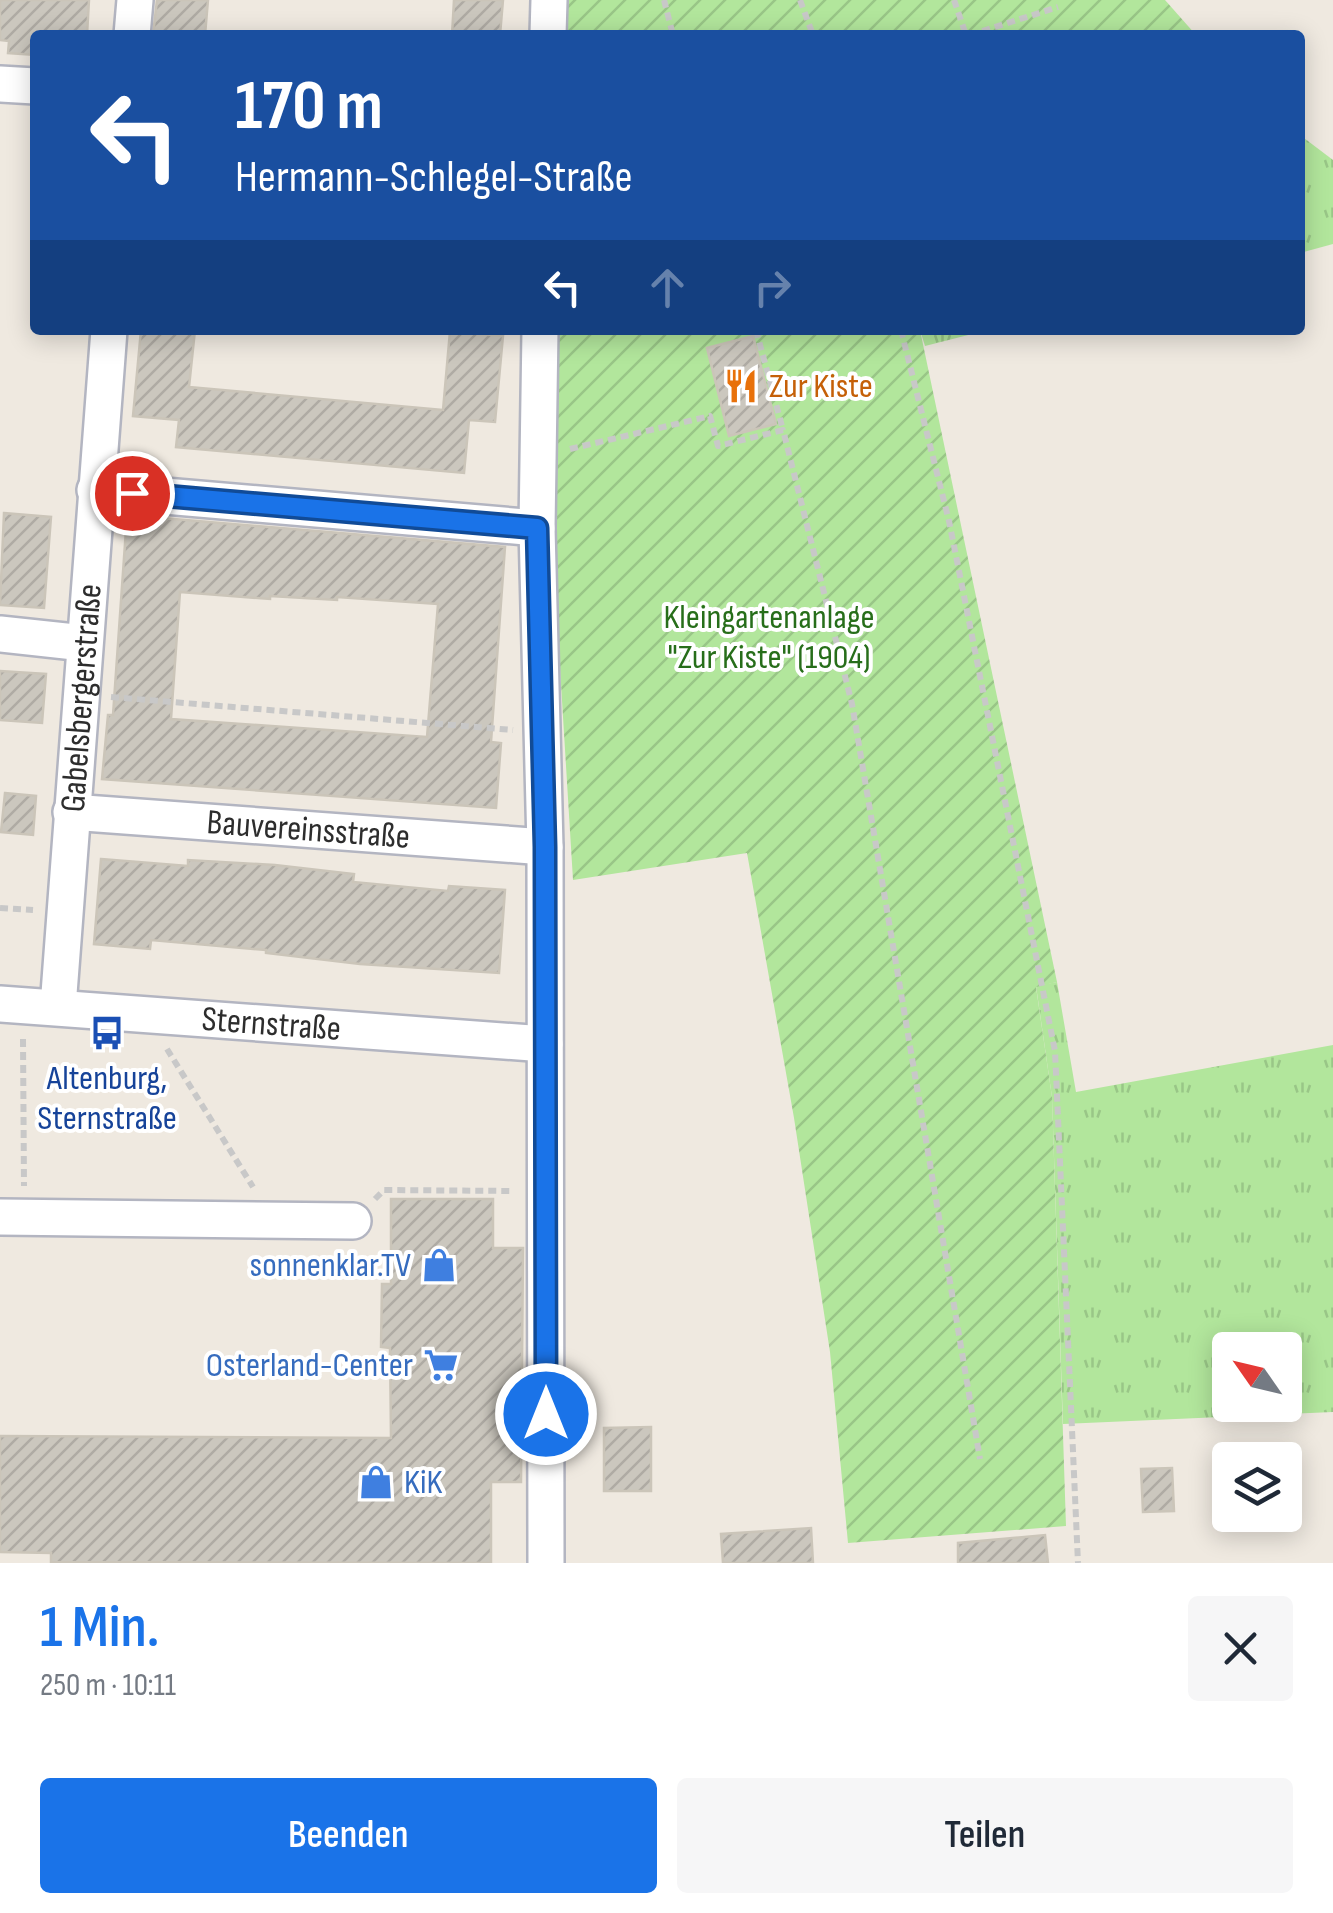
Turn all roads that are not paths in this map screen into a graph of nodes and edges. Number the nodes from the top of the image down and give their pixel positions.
1 (135, 0) edge
2 (549, 0) edge
3 (132, 30) edge
4 (548, 30) edge
5 (0, 84) edge
6 (30, 86) edge
7 (109, 335) edge
8 (540, 335) edge
9 (95, 490) junction
10 (537, 528) junction
11 (0, 634) edge
12 (84, 643) junction
13 (71, 812) junction
14 (545, 847) junction
15 (11, 1004) edge
16 (58, 1008) junction
17 (545, 1044) junction
18 (12, 1217) edge
19 (353, 1221) road end
20 (546, 1563) edge

1 - 3 street
2 - 4 street
5 - 6 street
7 - 9 street, Gabelsbergerstraße
8 - 10 street
9 - 10 street
9 - 12 street, Gabelsbergerstraße
10 - 14 street
11 - 12 street
12 - 13 street, Gabelsbergerstraße
13 - 14 street, Bauvereinsstraße
13 - 16 street, Gabelsbergerstraße
14 - 17 street
15 - 16 street, Sternstraße
16 - 17 street, Sternstraße
17 - 20 street
18 - 19 street

